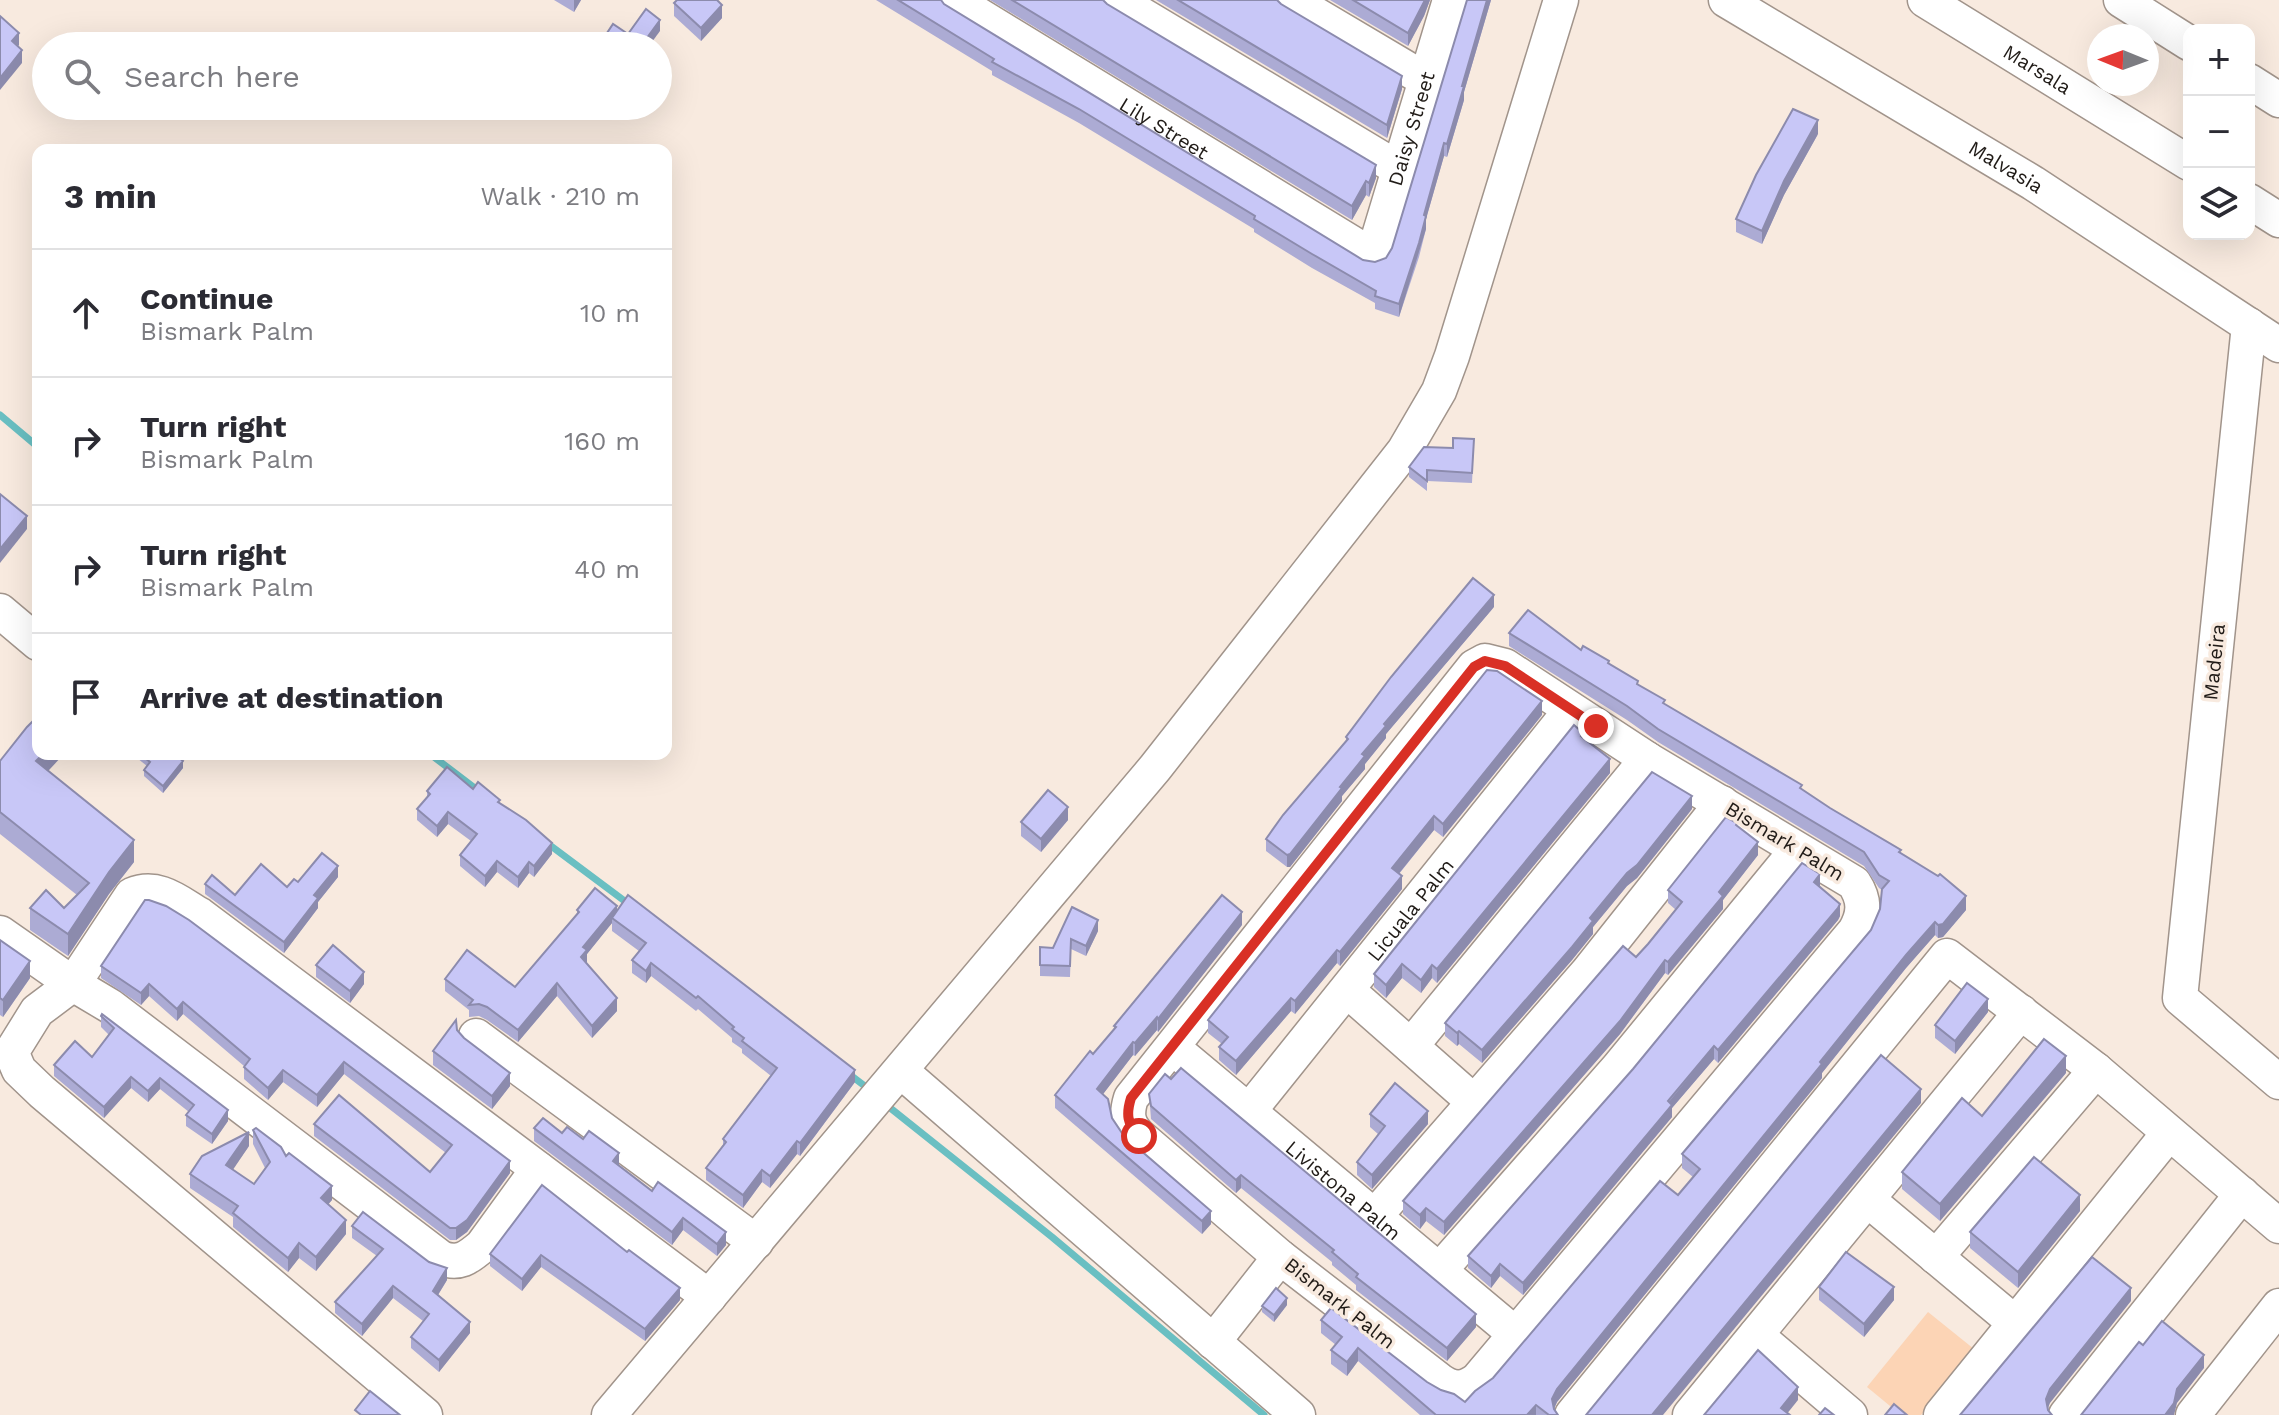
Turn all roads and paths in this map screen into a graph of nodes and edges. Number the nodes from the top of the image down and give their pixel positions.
1 (954, 0) edge
2 (1117, 0) edge
3 (1291, 0) edge
4 (1450, 0) edge
5 (1561, 0) edge
6 (1726, 0) edge
7 (1925, 0) edge
8 (2121, 0) edge
9 (2183, 39) edge
10 (1426, 80) junction
11 (2255, 85) edge
12 (2279, 100) edge
13 (2183, 159) edge
14 (1399, 169) junction
15 (2255, 205) edge
16 (2279, 220) edge
17 (1373, 256) joint
18 (2249, 325) junction
19 (2279, 345) edge
20 (0, 611) edge
21 (32, 638) edge
22 (1571, 710) junction
23 (1647, 759) junction
24 (1722, 803) junction
25 (1797, 850) junction
26 (0, 933) edge
27 (73, 984) junction
28 (1348, 991) junction
29 (2021, 1012) junction
30 (476, 1036) dead end
31 (1411, 1046) junction
32 (1173, 1048) junction
33 (2096, 1070) junction
34 (901, 1071) junction
35 (2279, 1076) edge
36 (1473, 1101) junction
37 (1249, 1111) junction
38 (2169, 1133) junction
39 (538, 1169) junction
40 (2242, 1194) junction
41 (1868, 1200) junction
42 (1374, 1217) junction
43 (2279, 1226) edge
44 (756, 1242) junction
45 (1280, 1257) junction
46 (1936, 1257) junction
47 (1439, 1271) junction
48 (709, 1297) junction
49 (2279, 1306) edge
50 (2014, 1322) junction
51 (1514, 1333) junction
52 (1756, 1335) junction
53 (1213, 1342) junction
54 (1829, 1408) edge
55 (425, 1415) edge
56 (609, 1415) edge
57 (1298, 1415) edge
58 (1572, 1415) edge
59 (1690, 1415) edge
60 (1941, 1415) edge
61 (2066, 1415) edge
62 (2193, 1415) edge

1 - 17 street, Lily Street
2 - 14 street
3 - 10 street
4 - 10 street, Daisy Street
5 - 34 street
6 - 18 street, Malvasia
7 - 13 street, Marsala
8 - 9 street
10 - 14 street, Daisy Street
11 - 12 street
14 - 17 street, Daisy Street
15 - 16 street
18 - 19 street, Malvasia
18 - 35 street, Madeira
20 - 21 street
22 - 23 street, Bismark Palm
22 - 28 street, Licuala Palm
22 - 32 street, Bismark Palm
23 - 24 street, Bismark Palm
23 - 31 street
24 - 25 street, Bismark Palm
24 - 36 street
25 - 47 street
25 - 51 street, Bismark Palm
26 - 27 street
27 - 39 street
27 - 39 street
27 - 55 street
28 - 31 street
28 - 37 street, Licuala Palm
29 - 33 street
29 - 41 street
29 - 58 street
30 - 44 street
31 - 36 street
32 - 37 street, Livistona Palm
32 - 45 street, Bismark Palm
33 - 38 street
33 - 46 street
34 - 44 street
34 - 53 street
36 - 42 street
37 - 42 street, Livistona Palm
38 - 40 street
38 - 50 street
39 - 48 street
40 - 43 street
40 - 61 street
41 - 46 street
41 - 52 street
42 - 47 street, Livistona Palm
44 - 48 street
45 - 51 street, Bismark Palm
45 - 53 street
46 - 50 street
47 - 51 street, Livistona Palm
48 - 56 street
49 - 62 street
50 - 60 street
52 - 54 street
52 - 59 street
53 - 57 street

